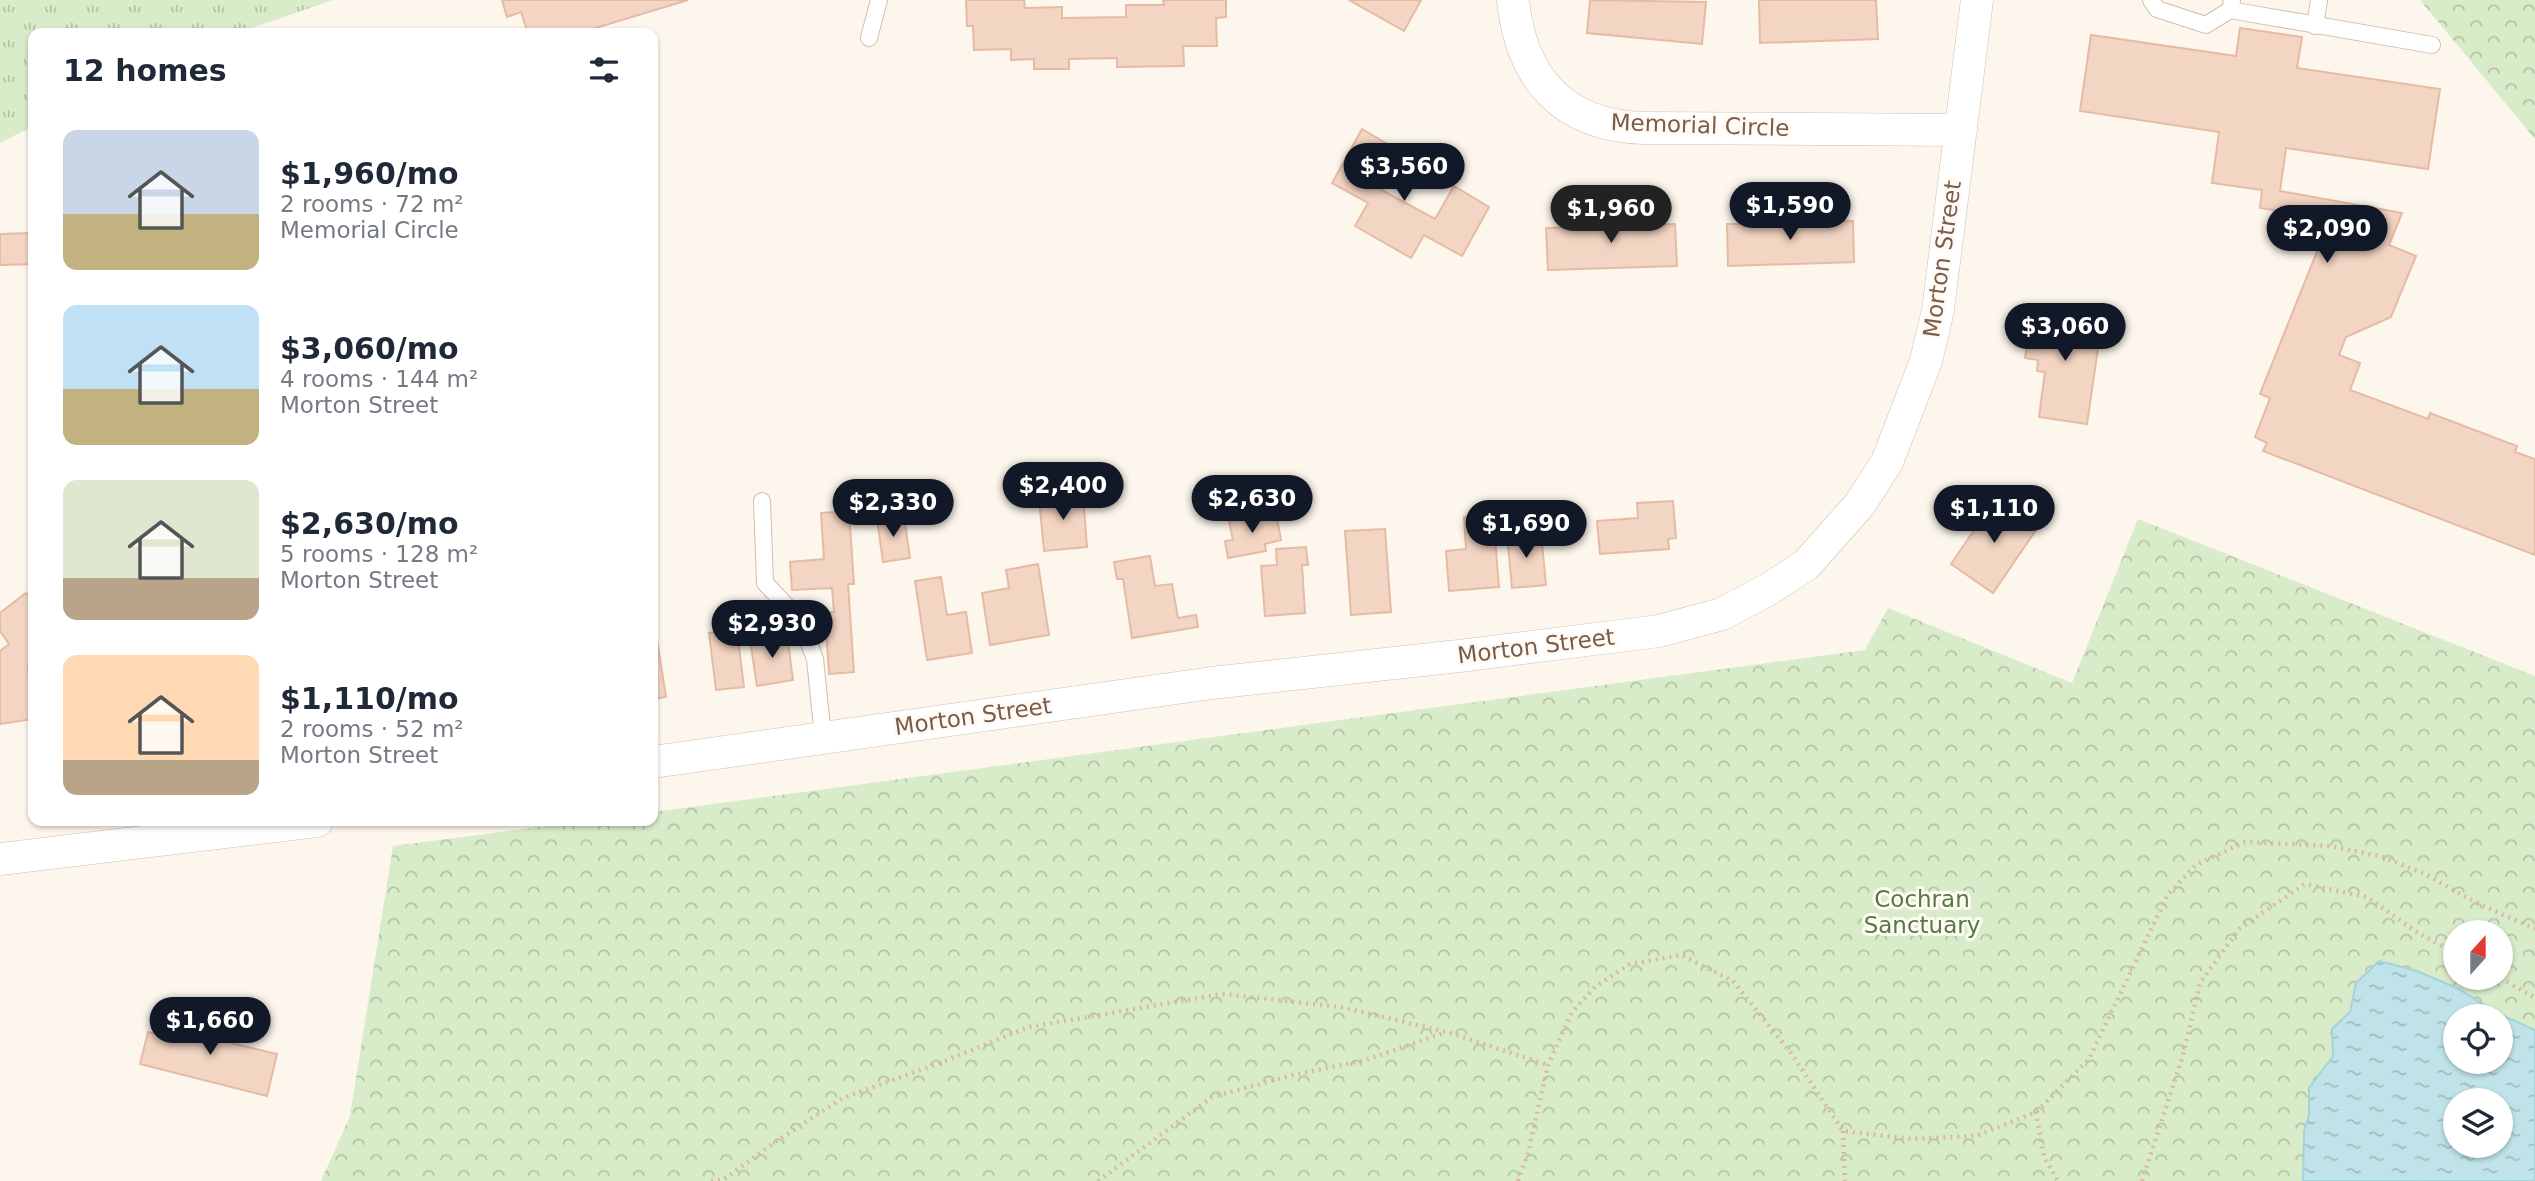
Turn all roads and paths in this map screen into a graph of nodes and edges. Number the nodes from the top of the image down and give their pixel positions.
1 (879, 0) edge
2 (1513, 0) edge
3 (1978, 0) edge
4 (2151, 0) edge
5 (2319, 0) edge
6 (2231, 5) edge
7 (2315, 26) junction
8 (869, 38) dead end
9 (2432, 46) dead end
10 (1961, 130) junction
11 (762, 501) dead end
12 (823, 737) junction
13 (658, 761) edge
14 (275, 826) edge
15 (0, 859) edge
16 (2535, 929) edge
17 (2443, 947) edge
18 (2513, 985) edge
19 (2535, 998) edge
20 (1447, 1032) junction
21 (1548, 1065) junction
22 (2036, 1112) junction
23 (1843, 1132) junction
24 (711, 1181) edge
25 (1098, 1181) edge
26 (1518, 1181) edge
27 (1844, 1181) edge
28 (2058, 1181) edge
29 (2142, 1181) edge

1 - 8 lane
2 - 10 street, Memorial Circle
3 - 10 street, Morton Street
4 - 6 lane
5 - 7 lane
6 - 7 lane
7 - 9 lane
10 - 12 street, Morton Street
11 - 12 lane
12 - 13 street, Morton Street
14 - 15 street
16 - 22 path
17 - 29 path
18 - 19 path
20 - 21 path
20 - 24 path
20 - 25 path
21 - 23 path
21 - 26 path
22 - 23 path
22 - 28 path
23 - 27 path

